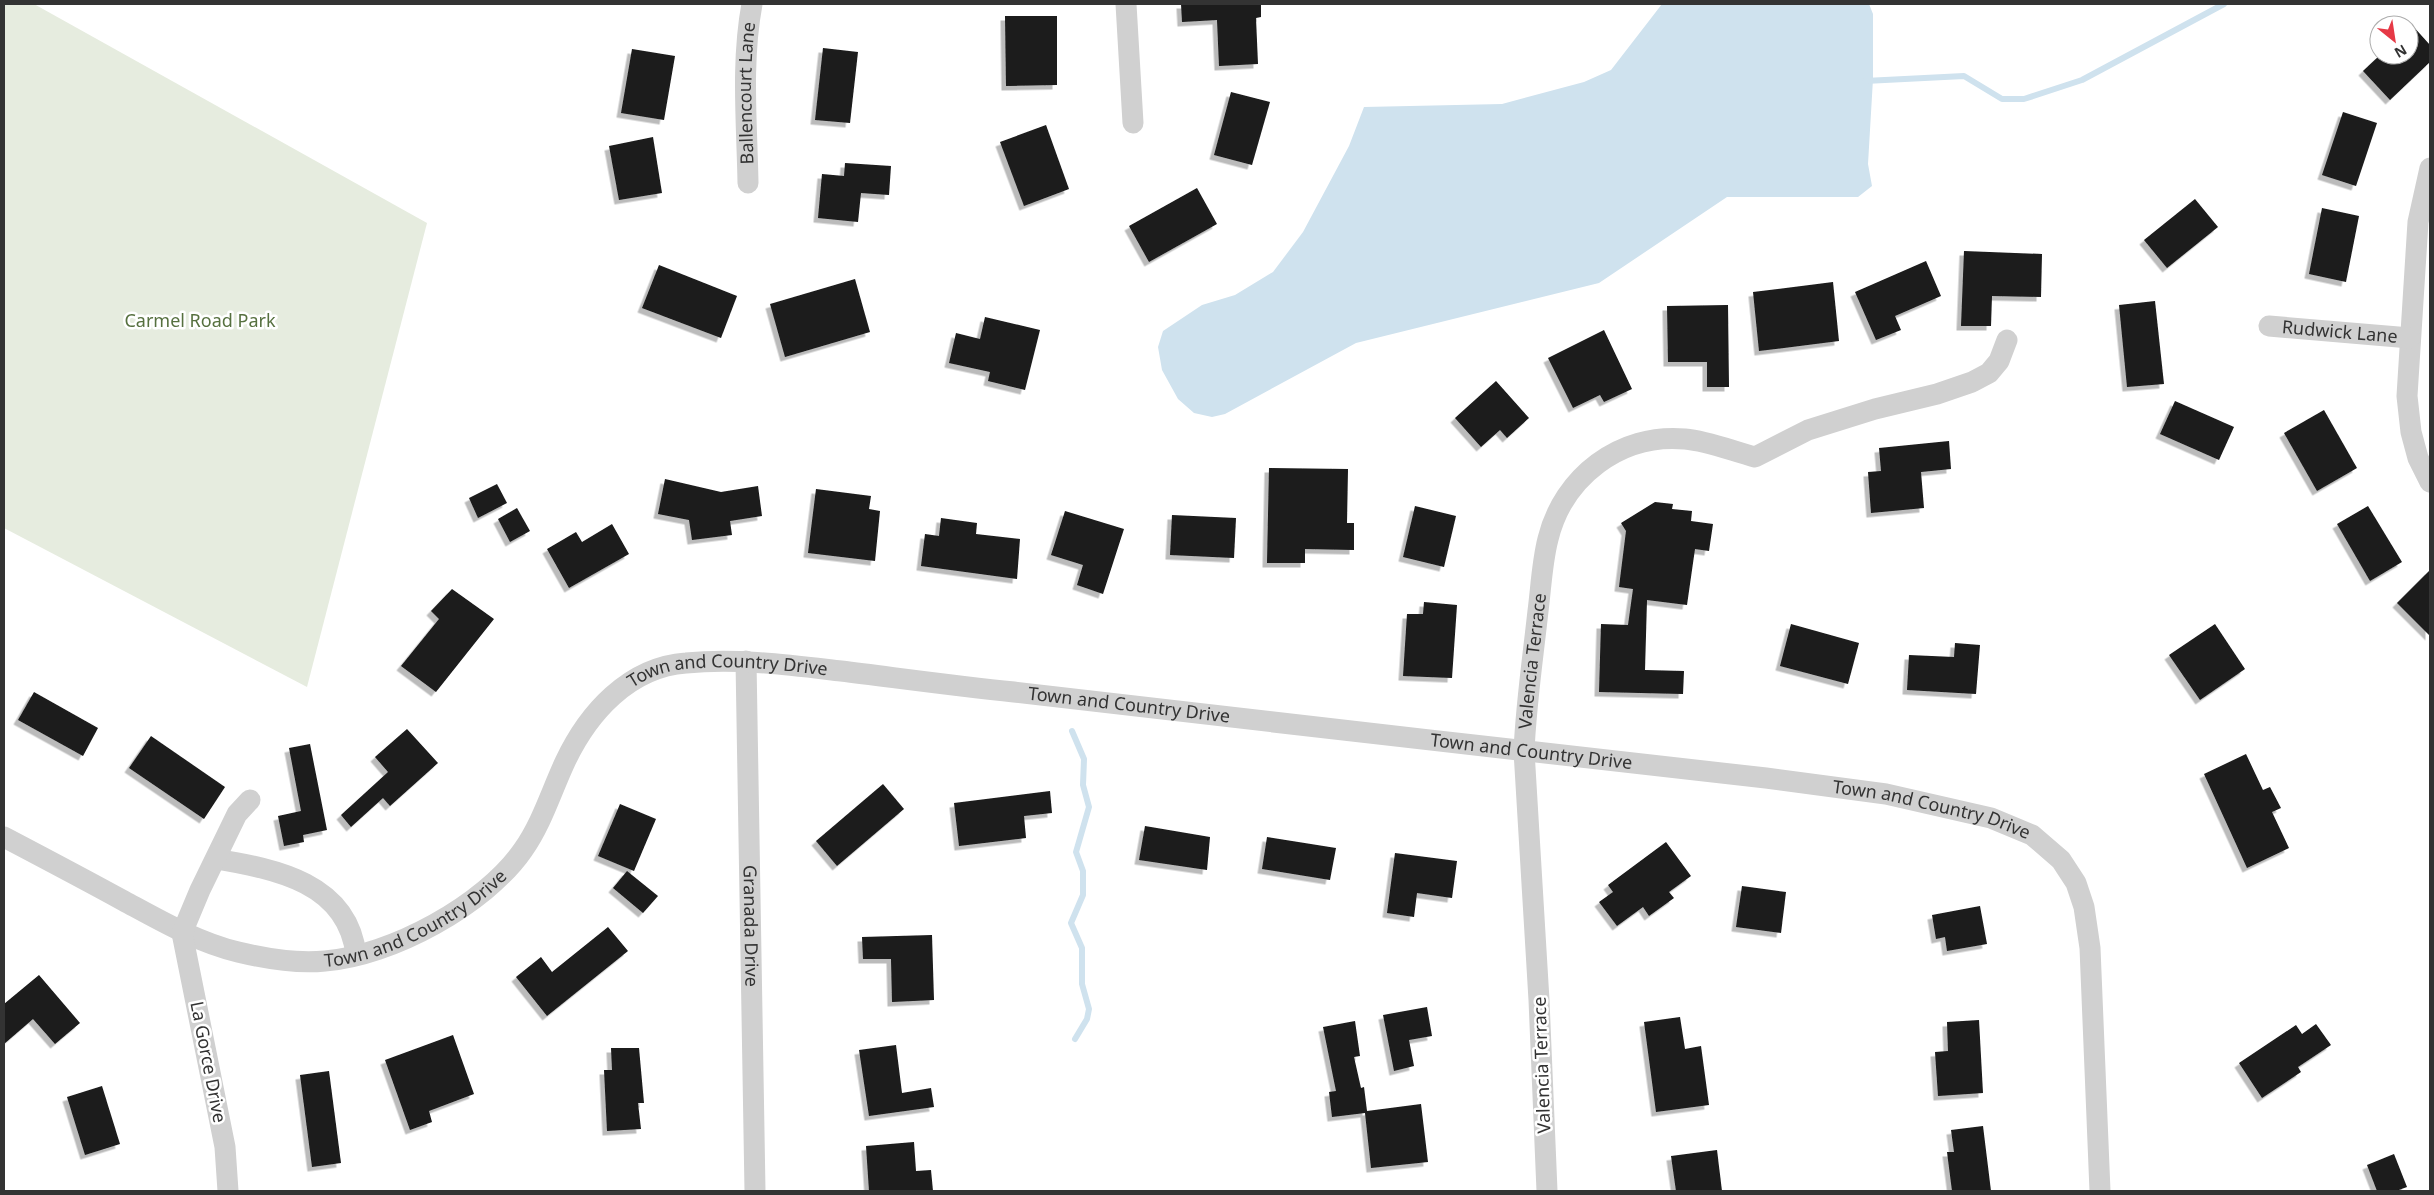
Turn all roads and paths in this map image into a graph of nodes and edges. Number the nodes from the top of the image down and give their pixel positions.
1 (752, 4) edge
2 (1126, 4) edge
3 (1132, 123) dead end
4 (2430, 168) edge
5 (748, 183) dead end
6 (2269, 326) dead end
7 (2410, 338) junction
8 (2007, 340) dead end
9 (2430, 482) edge
10 (746, 661) junction
11 (1524, 750) junction
12 (250, 800) dead end
13 (4, 837) edge
14 (216, 859) junction
15 (182, 933) junction
16 (356, 955) junction
17 (228, 1191) edge
18 (755, 1191) edge
19 (1547, 1191) edge
20 (2100, 1191) edge

1 - 5 street, Ballencourt Lane
2 - 3 street
4 - 7 street
6 - 7 street, Rudwick Lane
7 - 9 street
8 - 11 street, Valencia Terrace
10 - 11 street, Town and Country Drive
10 - 16 street, Town and Country Drive
10 - 18 street, Granada Drive
11 - 19 street, Valencia Terrace
11 - 20 street, Town and Country Drive
12 - 14 street
13 - 15 street, Town and Country Drive
14 - 15 street
14 - 16 street
15 - 16 street, Town and Country Drive
15 - 17 street, La Gorce Drive

